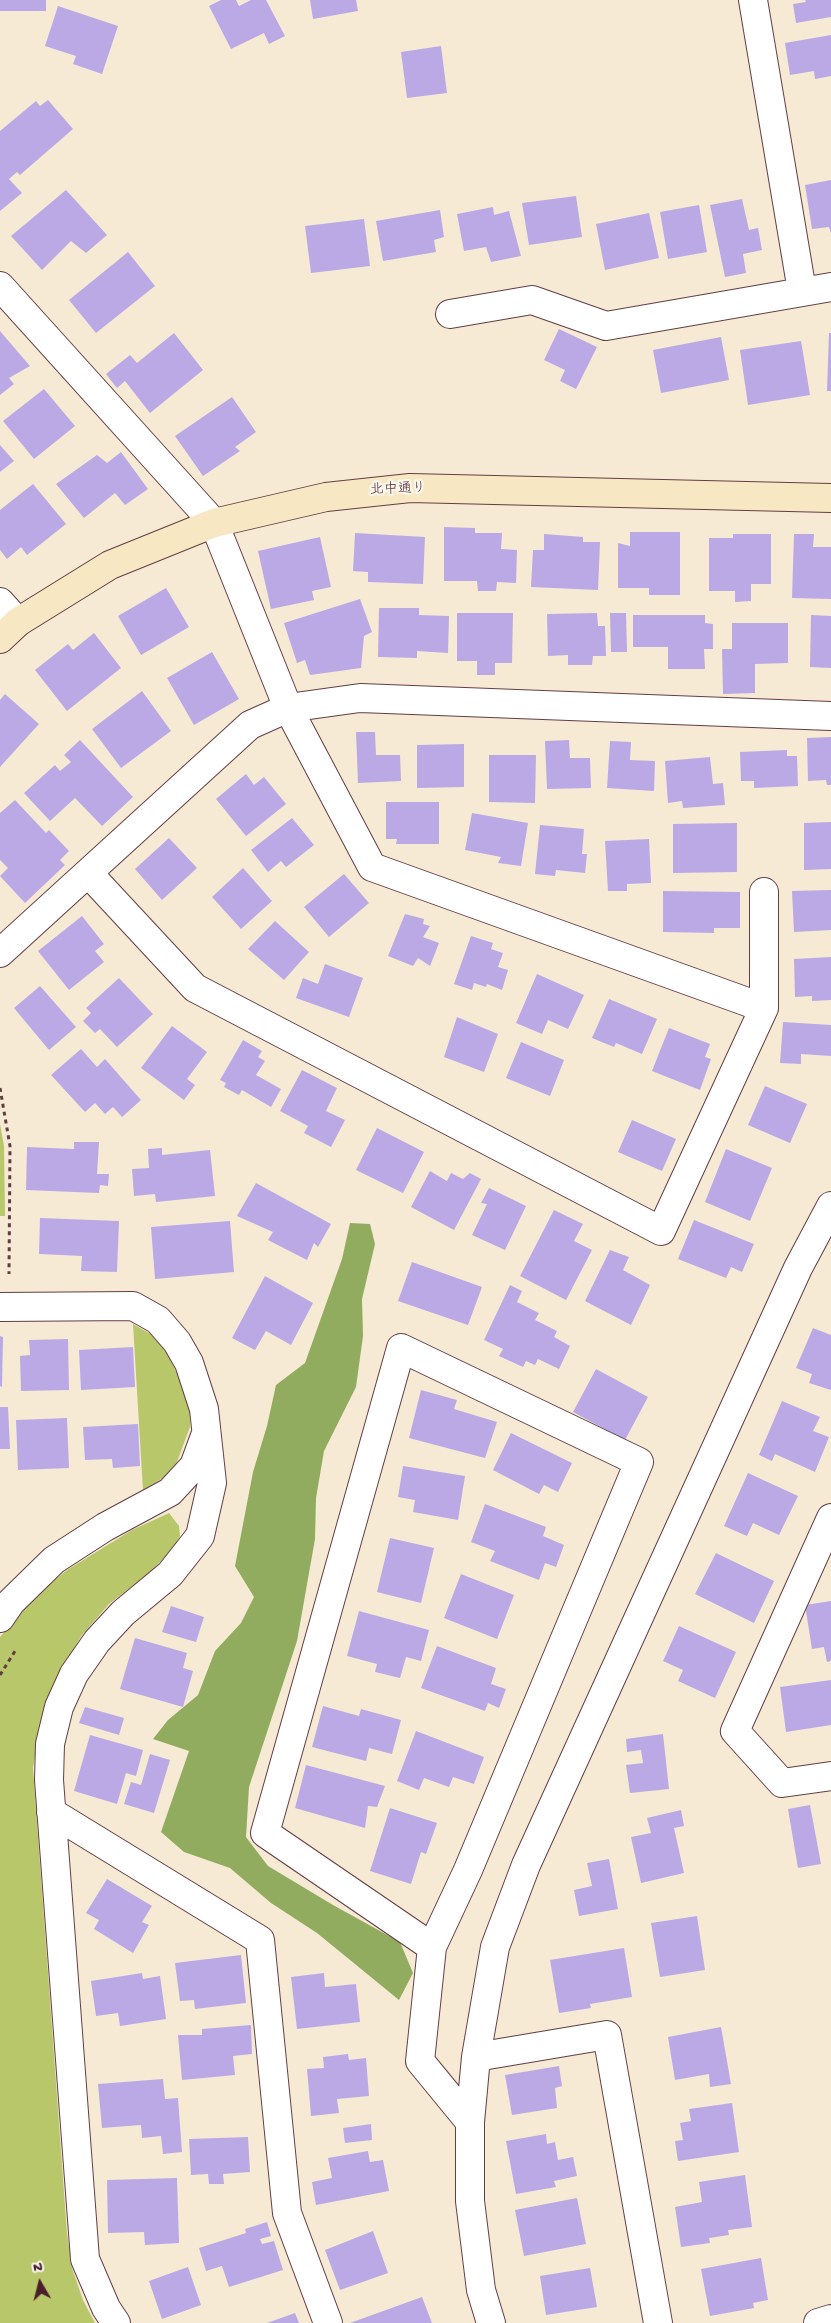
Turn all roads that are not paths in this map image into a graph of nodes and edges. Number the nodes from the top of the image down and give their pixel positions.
1 (753, 0) edge
2 (0, 286) edge
3 (831, 287) edge
4 (802, 291) junction
5 (450, 314) dead end
6 (831, 498) edge
7 (214, 523) junction
8 (6, 621) edge
9 (288, 708) junction
10 (831, 716) edge
11 (89, 874) junction
12 (764, 892) dead end
13 (0, 953) edge
14 (764, 1008) junction
15 (831, 1206) edge
16 (5, 1307) edge
17 (205, 1435) junction
18 (831, 1518) edge
19 (831, 1575) edge
20 (804, 1578) junction
21 (8, 1596) edge
22 (0, 1618) edge
23 (831, 1776) edge
24 (51, 1812) junction
25 (432, 1947) junction
26 (476, 2057) junction
27 (470, 2122) junction
28 (831, 2320) edge
29 (116, 2323) edge
30 (328, 2323) edge
31 (491, 2323) edge
32 (658, 2323) edge
33 (818, 2323) edge

1 - 4 street
2 - 7 street
3 - 4 street
4 - 5 street
6 - 7 street, 北中通り
7 - 8 street, 北中通り
7 - 9 street
9 - 10 street
9 - 11 street
9 - 14 street
11 - 13 street
11 - 14 street
12 - 14 street
15 - 26 street
16 - 17 street
17 - 21 street
17 - 24 street
18 - 20 street
19 - 20 street
20 - 23 street
21 - 22 street
24 - 29 street
24 - 30 street
25 - 25 street
25 - 27 street
26 - 27 street
26 - 32 street
27 - 31 street
28 - 33 street

